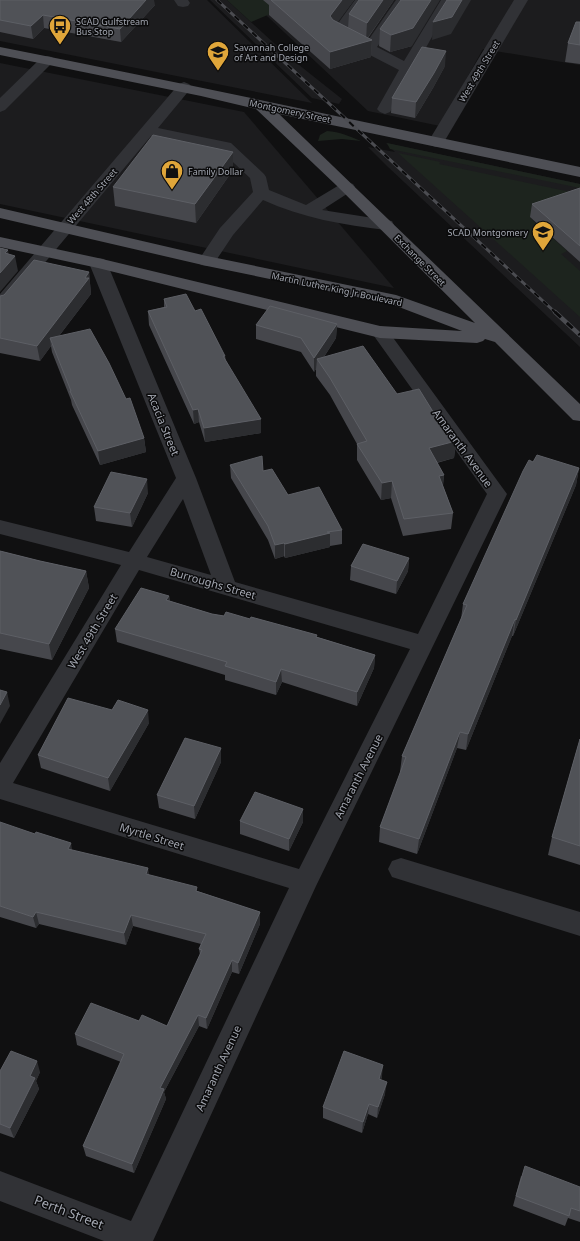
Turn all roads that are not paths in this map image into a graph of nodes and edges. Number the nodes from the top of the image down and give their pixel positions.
1 (362, 0) edge
2 (403, 0) edge
3 (448, 0) edge
4 (521, 0) edge
5 (369, 49) junction
6 (0, 51) edge
7 (47, 60) junction
8 (408, 69) junction
9 (184, 87) junction
10 (260, 104) junction
11 (0, 107) edge
12 (385, 109) dead end
13 (149, 131) junction
14 (436, 142) junction
15 (580, 172) edge
16 (347, 187) junction
17 (261, 193) junction
18 (310, 210) junction
19 (0, 213) edge
20 (386, 225) junction
21 (64, 228) junction
22 (0, 242) edge
23 (44, 251) junction
24 (207, 261) junction
25 (98, 263) junction
26 (0, 305) edge
27 (380, 332) junction
28 (500, 338) junction
29 (580, 415) edge
30 (186, 478) junction
31 (0, 527) edge
32 (134, 561) junction
33 (226, 587) junction
34 (424, 644) junction
35 (0, 784) edge
36 (0, 789) edge
37 (401, 869) dead end
38 (305, 882) junction
39 (580, 924) edge
40 (0, 1186) edge
41 (138, 1240) edge

1 - 5 street
2 - 5 street
3 - 8 street
4 - 14 street, West 49th Street
5 - 8 street
6 - 7 main road, Montgomery Street
7 - 9 main road, Montgomery Street
7 - 11 street
8 - 12 street
9 - 10 main road, Montgomery Street
9 - 13 street, West 48th Street
10 - 14 main road, Montgomery Street
10 - 16 main road, Exchange Street
13 - 17 street
13 - 21 street, West 48th Street
14 - 15 main road, Montgomery Street
16 - 18 street
16 - 20 main road, Exchange Street
17 - 18 street
17 - 24 street
18 - 20 street
19 - 21 main road, Martin Luther King Jr Boulevard
20 - 28 main road, Exchange Street
21 - 23 street, West 48th Street
21 - 24 main road, Martin Luther King Jr Boulevard
22 - 23 main road
23 - 25 main road
23 - 26 street, West 48th Street
24 - 28 main road, Martin Luther King Jr Boulevard
25 - 27 main road
25 - 30 street, Acacia Street
27 - 28 main road
27 - 34 street, Amaranth Avenue
28 - 29 main road, Exchange Street
30 - 32 street, West 49th Street
30 - 33 street, Acacia Street
31 - 32 street, Burroughs Street
32 - 33 street, Burroughs Street
32 - 35 street, West 49th Street
33 - 34 street, Burroughs Street
34 - 38 street, Amaranth Avenue
36 - 38 street, Myrtle Street
37 - 39 street
38 - 41 street, Amaranth Avenue
40 - 41 street, Perth Street

